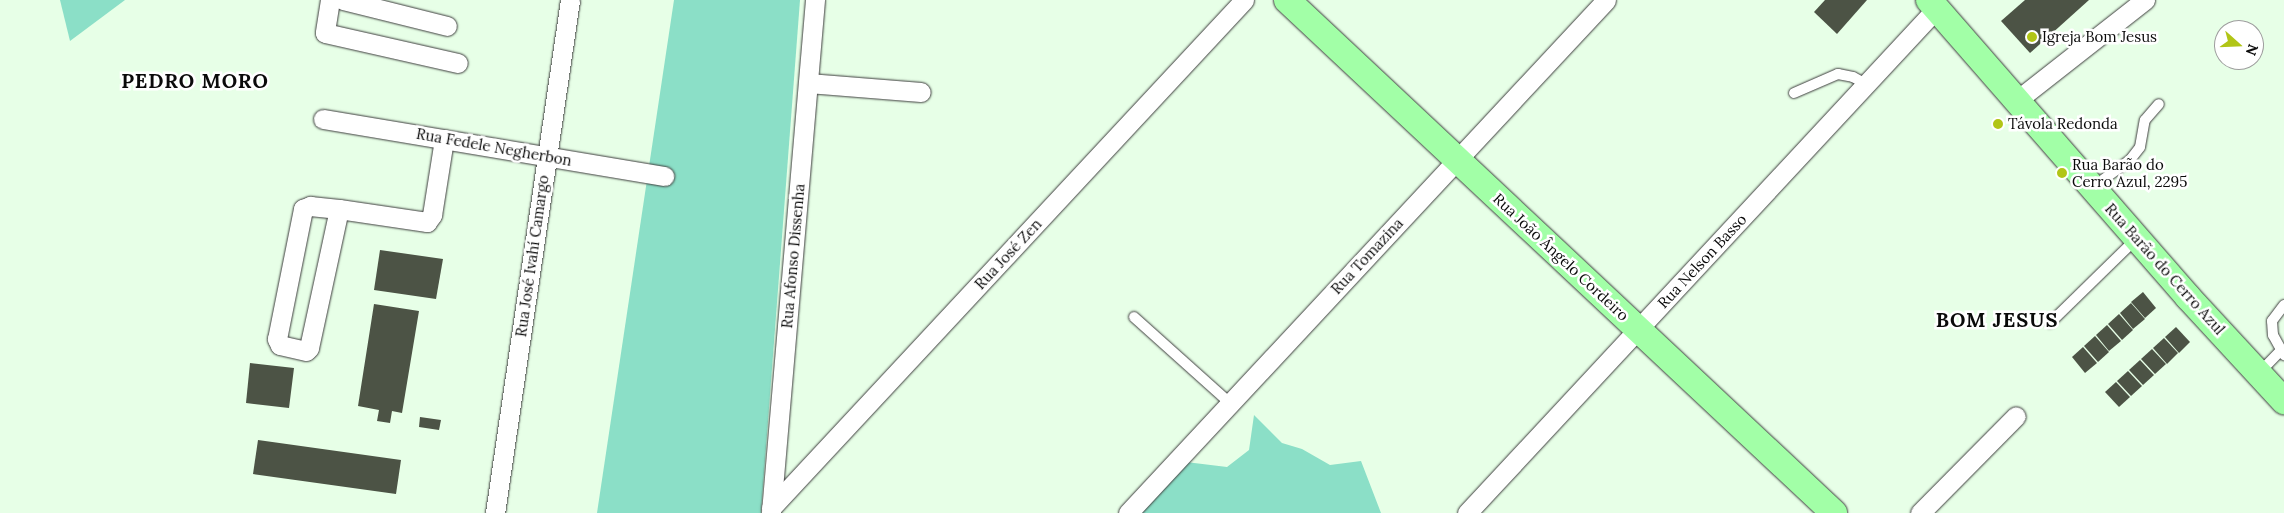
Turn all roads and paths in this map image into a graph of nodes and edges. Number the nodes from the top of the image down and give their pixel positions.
1 (330, 0) edge
2 (343, 0) edge
3 (570, 0) edge
4 (815, 0) edge
5 (1244, 0) edge
6 (1287, 0) edge
7 (1606, 0) edge
8 (2145, 0) edge
9 (1933, 5) edge
10 (447, 26) dead end
11 (458, 63) dead end
12 (808, 83) junction
13 (1866, 84) junction
14 (921, 92) dead end
15 (1794, 93) dead end
16 (2016, 101) junction
17 (2159, 104) dead end
18 (323, 119) dead end
19 (444, 139) junction
20 (547, 156) junction
21 (1458, 160) junction
22 (664, 176) dead end
23 (2092, 188) junction
24 (339, 209) junction
25 (2137, 239) junction
26 (2284, 305) edge
27 (1134, 317) dead end
28 (2050, 324) dead end
29 (1638, 330) junction
30 (2282, 353) edge
31 (2258, 374) junction
32 (2284, 401) edge
33 (1230, 403) junction
34 (2016, 416) dead end
35 (771, 511) edge
36 (494, 513) edge
37 (1128, 513) edge
38 (1467, 513) edge
39 (1834, 513) edge
40 (1920, 513) edge

1 - 11 street
2 - 10 street
3 - 20 street, Rua José Ivahí Camargo
4 - 12 street, Rua Afonso Dissenha
5 - 35 street, Rua José Zen
6 - 21 street, Rua João Ângelo Cordeiro
7 - 21 street, Rua Tomazina
8 - 16 street
9 - 13 street, Rua Nelson Basso
9 - 16 street, Rua Barão do Cerro Azul
12 - 14 street
12 - 35 street, Rua Afonso Dissenha
13 - 15 lane
13 - 29 street, Rua Nelson Basso
16 - 23 street, Rua Barão do Cerro Azul
17 - 23 lane
18 - 19 street, Rua Fedele Negherbon
19 - 20 street, Rua Fedele Negherbon
19 - 24 street
20 - 22 street, Rua Fedele Negherbon
20 - 36 street, Rua José Ivahí Camargo
21 - 29 street, Rua João Ângelo Cordeiro
21 - 33 street, Rua Tomazina
23 - 25 street, Rua Barão do Cerro Azul
24 - 24 street
25 - 28 lane
25 - 31 street, Rua Barão do Cerro Azul
26 - 30 lane
27 - 33 lane
29 - 38 street, Rua Nelson Basso
29 - 39 street, Rua João Ângelo Cordeiro
30 - 31 lane
31 - 32 street, Rua Barão do Cerro Azul
33 - 37 street, Rua Tomazina
34 - 40 street

